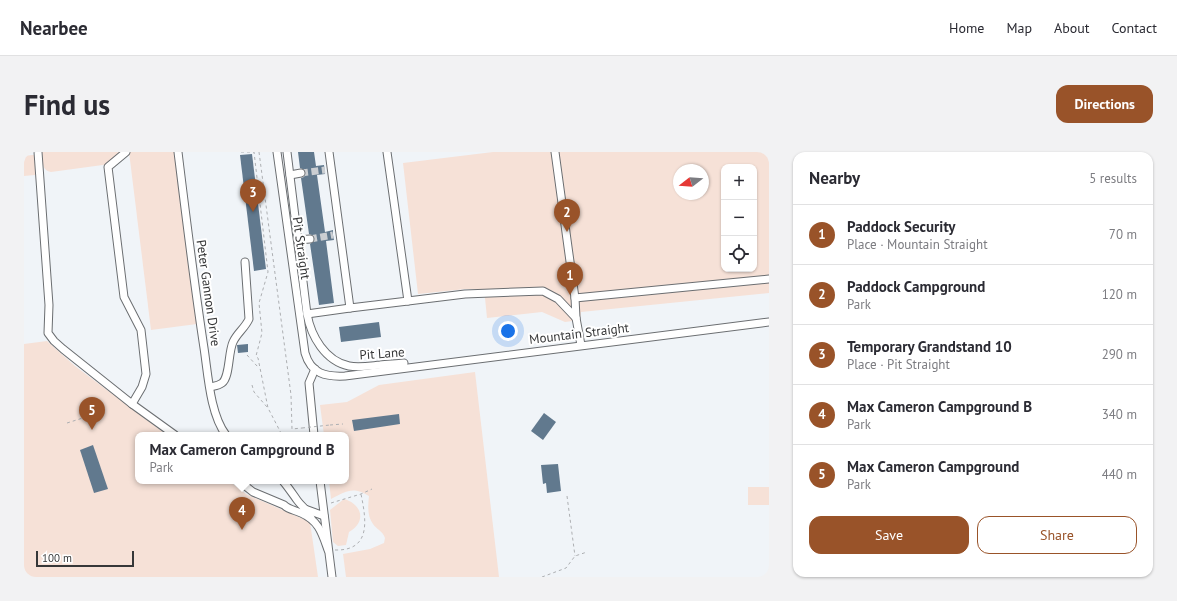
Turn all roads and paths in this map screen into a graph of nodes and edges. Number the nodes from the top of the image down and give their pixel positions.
1 (38, 152) edge
2 (126, 152) edge
3 (178, 152) edge
4 (241, 152) edge
5 (259, 152) edge
6 (277, 152) edge
7 (287, 152) edge
8 (329, 152) edge
9 (387, 152) edge
10 (555, 152) edge
11 (301, 173) tunnel mouth
12 (290, 175) junction
13 (310, 239) tunnel mouth
14 (298, 240) junction
15 (245, 262) dead end
16 (769, 279) edge
17 (575, 298) junction
18 (408, 300) junction
19 (350, 308) junction
20 (307, 314) junction
21 (576, 318) junction
22 (769, 322) edge
23 (581, 345) junction
24 (247, 355) dead end
25 (458, 360) junction
26 (260, 366) junction
27 (315, 369) junction
28 (252, 385) dead end
29 (210, 387) junction
30 (132, 404) junction
31 (268, 408) junction
32 (86, 417) dead end
33 (67, 423) dead end
34 (343, 424) dead end
35 (171, 432) edge
36 (224, 432) edge
37 (280, 432) edge
38 (314, 432) edge
39 (243, 484) edge
40 (286, 484) edge
41 (320, 484) edge
42 (372, 489) dead end
43 (361, 494) junction
44 (567, 496) dead end
45 (284, 504) junction
46 (323, 507) junction
47 (308, 510) junction
48 (324, 516) junction
49 (311, 518) junction
50 (328, 550) junction
51 (587, 552) dead end
52 (575, 556) junction
53 (332, 577) edge
54 (542, 577) edge

1 - 30 street
2 - 30 street
3 - 29 street, Peter Gannon Drive
4 - 26 path
5 - 34 path, bridge
6 - 27 street, Pit Straight
7 - 12 street, Pit Lane
8 - 19 street
9 - 18 street
10 - 17 street
11 - 12 street
12 - 14 street, Pit Lane
13 - 14 street
14 - 20 street, Pit Lane
15 - 29 street
16 - 17 street
17 - 21 street
18 - 19 street
18 - 21 street
19 - 20 street
20 - 25 street, Pit Lane
21 - 23 street
22 - 23 street, Mountain Straight
23 - 25 street, Mountain Straight
24 - 26 path
25 - 27 street, Mountain Straight
26 - 31 path
27 - 38 street
28 - 31 path
29 - 36 street, Peter Gannon Drive
30 - 35 street
31 - 37 path
32 - 33 path
39 - 45 street
40 - 47 street
41 - 46 street
42 - 43 path
43 - 46 path
43 - 50 path
44 - 52 path
45 - 47 street
45 - 49 street
46 - 48 street
47 - 48 street
47 - 49 street
48 - 50 street
49 - 50 street
50 - 53 street
51 - 52 path
52 - 54 path

